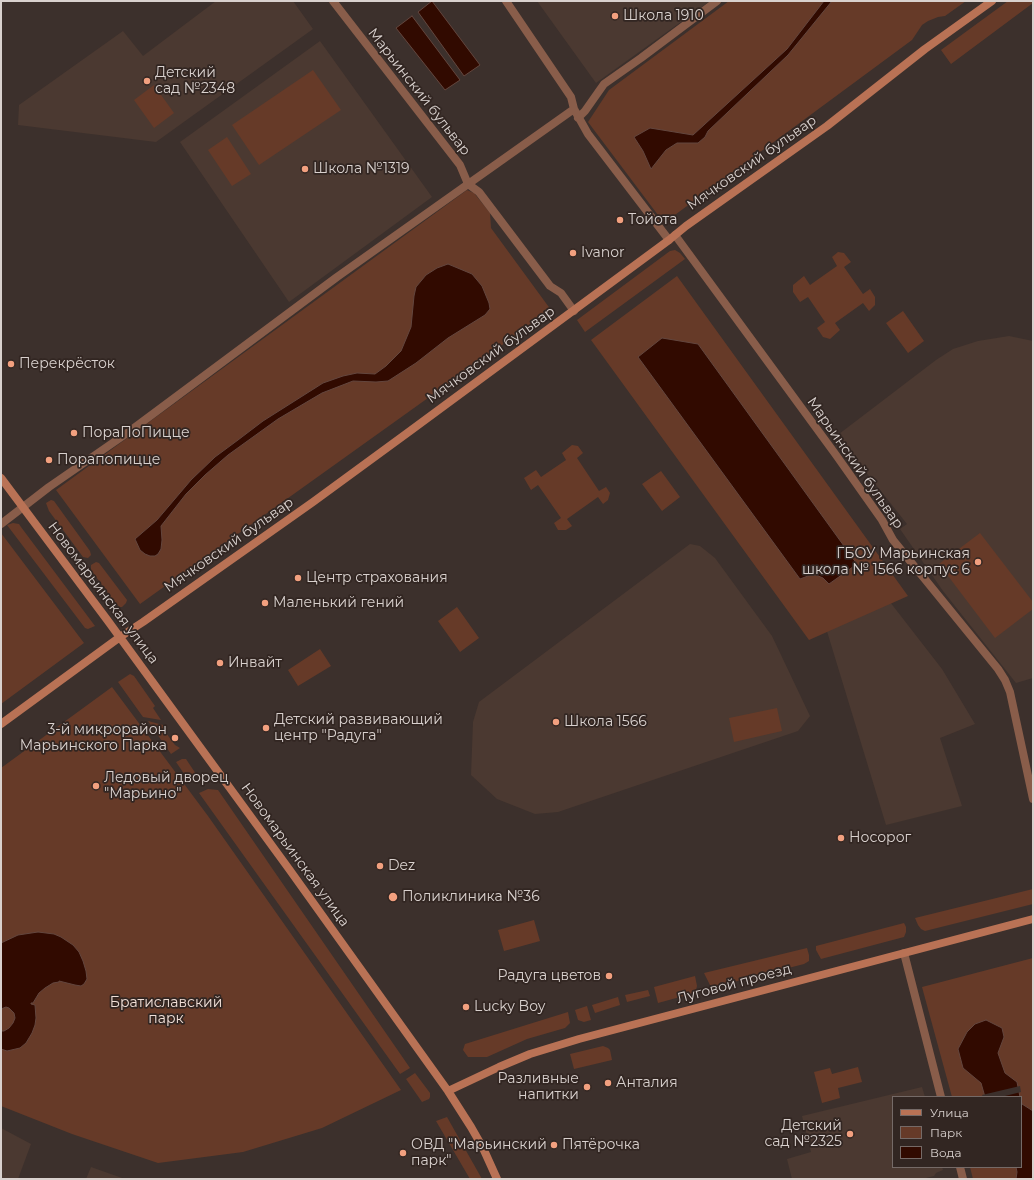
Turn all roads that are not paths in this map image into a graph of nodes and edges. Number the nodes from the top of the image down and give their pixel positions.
1 (333, 1) edge
2 (506, 1) edge
3 (717, 1) edge
4 (992, 1) edge
5 (574, 110) junction
6 (578, 118) junction
7 (468, 184) junction
8 (672, 238) junction
9 (574, 311) junction
10 (1, 478) edge
11 (23, 507) junction
12 (1, 524) edge
13 (120, 637) junction
14 (1, 724) edge
15 (1033, 799) edge
16 (1033, 919) edge
17 (904, 953) junction
18 (448, 1091) junction
19 (941, 1096) edge
20 (960, 1168) edge
21 (497, 1179) edge
22 (963, 1179) edge

1 - 7 street, Марьинский бульвар
2 - 5 street, Марьинский бульвар
3 - 6 street
4 - 8 street, Мячковский бульвар
5 - 6 street, Марьинский бульвар
5 - 7 street
6 - 8 street, Марьинский бульвар
7 - 9 street, Марьинский бульвар
7 - 11 street
8 - 9 street, Мячковский бульвар
8 - 15 street, Марьинский бульвар
9 - 13 street, Мячковский бульвар
10 - 11 street, Новомарьинская улица
11 - 12 street
11 - 13 street, Новомарьинская улица
13 - 14 street, Мячковский бульвар
13 - 18 street, Новомарьинская улица
16 - 17 street, Луговой проезд
17 - 18 street, Луговой проезд
17 - 19 street
18 - 21 street, Новомарьинская улица
20 - 22 street

